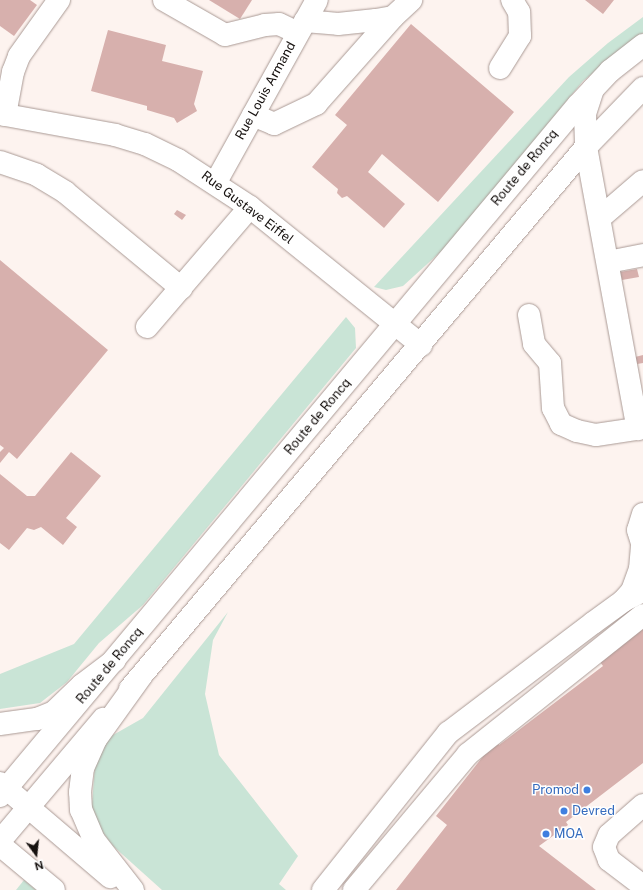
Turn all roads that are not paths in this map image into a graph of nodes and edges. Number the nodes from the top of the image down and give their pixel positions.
1 (59, 0) edge
2 (164, 0) edge
3 (317, 0) edge
4 (411, 0) edge
5 (512, 0) edge
6 (393, 17) junction
7 (302, 27) junction
8 (643, 45) edge
9 (500, 68) dead end
10 (643, 88) edge
11 (593, 89) junction
12 (2, 114) edge
13 (253, 114) junction
14 (586, 148) junction
15 (0, 162) edge
16 (643, 181) edge
17 (216, 182) junction
18 (250, 207) junction
19 (598, 209) junction
20 (643, 255) edge
21 (608, 262) junction
22 (181, 288) junction
23 (529, 315) dead end
24 (394, 325) junction
25 (147, 327) dead end
26 (420, 346) junction
27 (640, 429) edge
28 (643, 514) edge
29 (642, 545) edge
30 (643, 591) edge
31 (623, 601) junction
32 (643, 615) edge
33 (115, 660) junction
34 (142, 675) junction
35 (0, 724) edge
36 (1, 804) edge
37 (643, 805) edge
38 (28, 806) junction
39 (0, 841) edge
40 (0, 845) edge
41 (643, 886) edge
42 (54, 890) edge
43 (124, 890) edge
44 (133, 890) edge
45 (322, 890) edge
46 (354, 890) edge

1 - 12 main road
2 - 7 main road
3 - 7 main road, Rue Louis Armand
4 - 6 main road
5 - 9 main road
6 - 7 main road
6 - 13 main road
7 - 13 main road, Rue Louis Armand
8 - 11 main road, Route de Roncq
10 - 14 main road
11 - 14 main road
11 - 24 main road, Route de Roncq
12 - 17 main road, Rue Gustave Eiffel
13 - 17 main road, Rue Louis Armand
14 - 19 main road
14 - 26 main road
15 - 22 main road
16 - 19 main road
17 - 18 main road, Rue Gustave Eiffel
18 - 22 main road
18 - 24 main road, Rue Gustave Eiffel
19 - 21 main road
20 - 21 main road
21 - 27 main road
22 - 25 main road
23 - 27 main road
24 - 26 main road, Rue Gustave Eiffel
24 - 33 main road, Route de Roncq
26 - 34 main road
28 - 29 main road
29 - 31 main road
30 - 31 main road
31 - 45 main road
32 - 46 main road
33 - 35 main road
33 - 36 main road, Route de Roncq
34 - 38 main road
34 - 44 main road
36 - 38 main road
37 - 41 main road
38 - 39 main road
38 - 43 main road
40 - 42 main road

